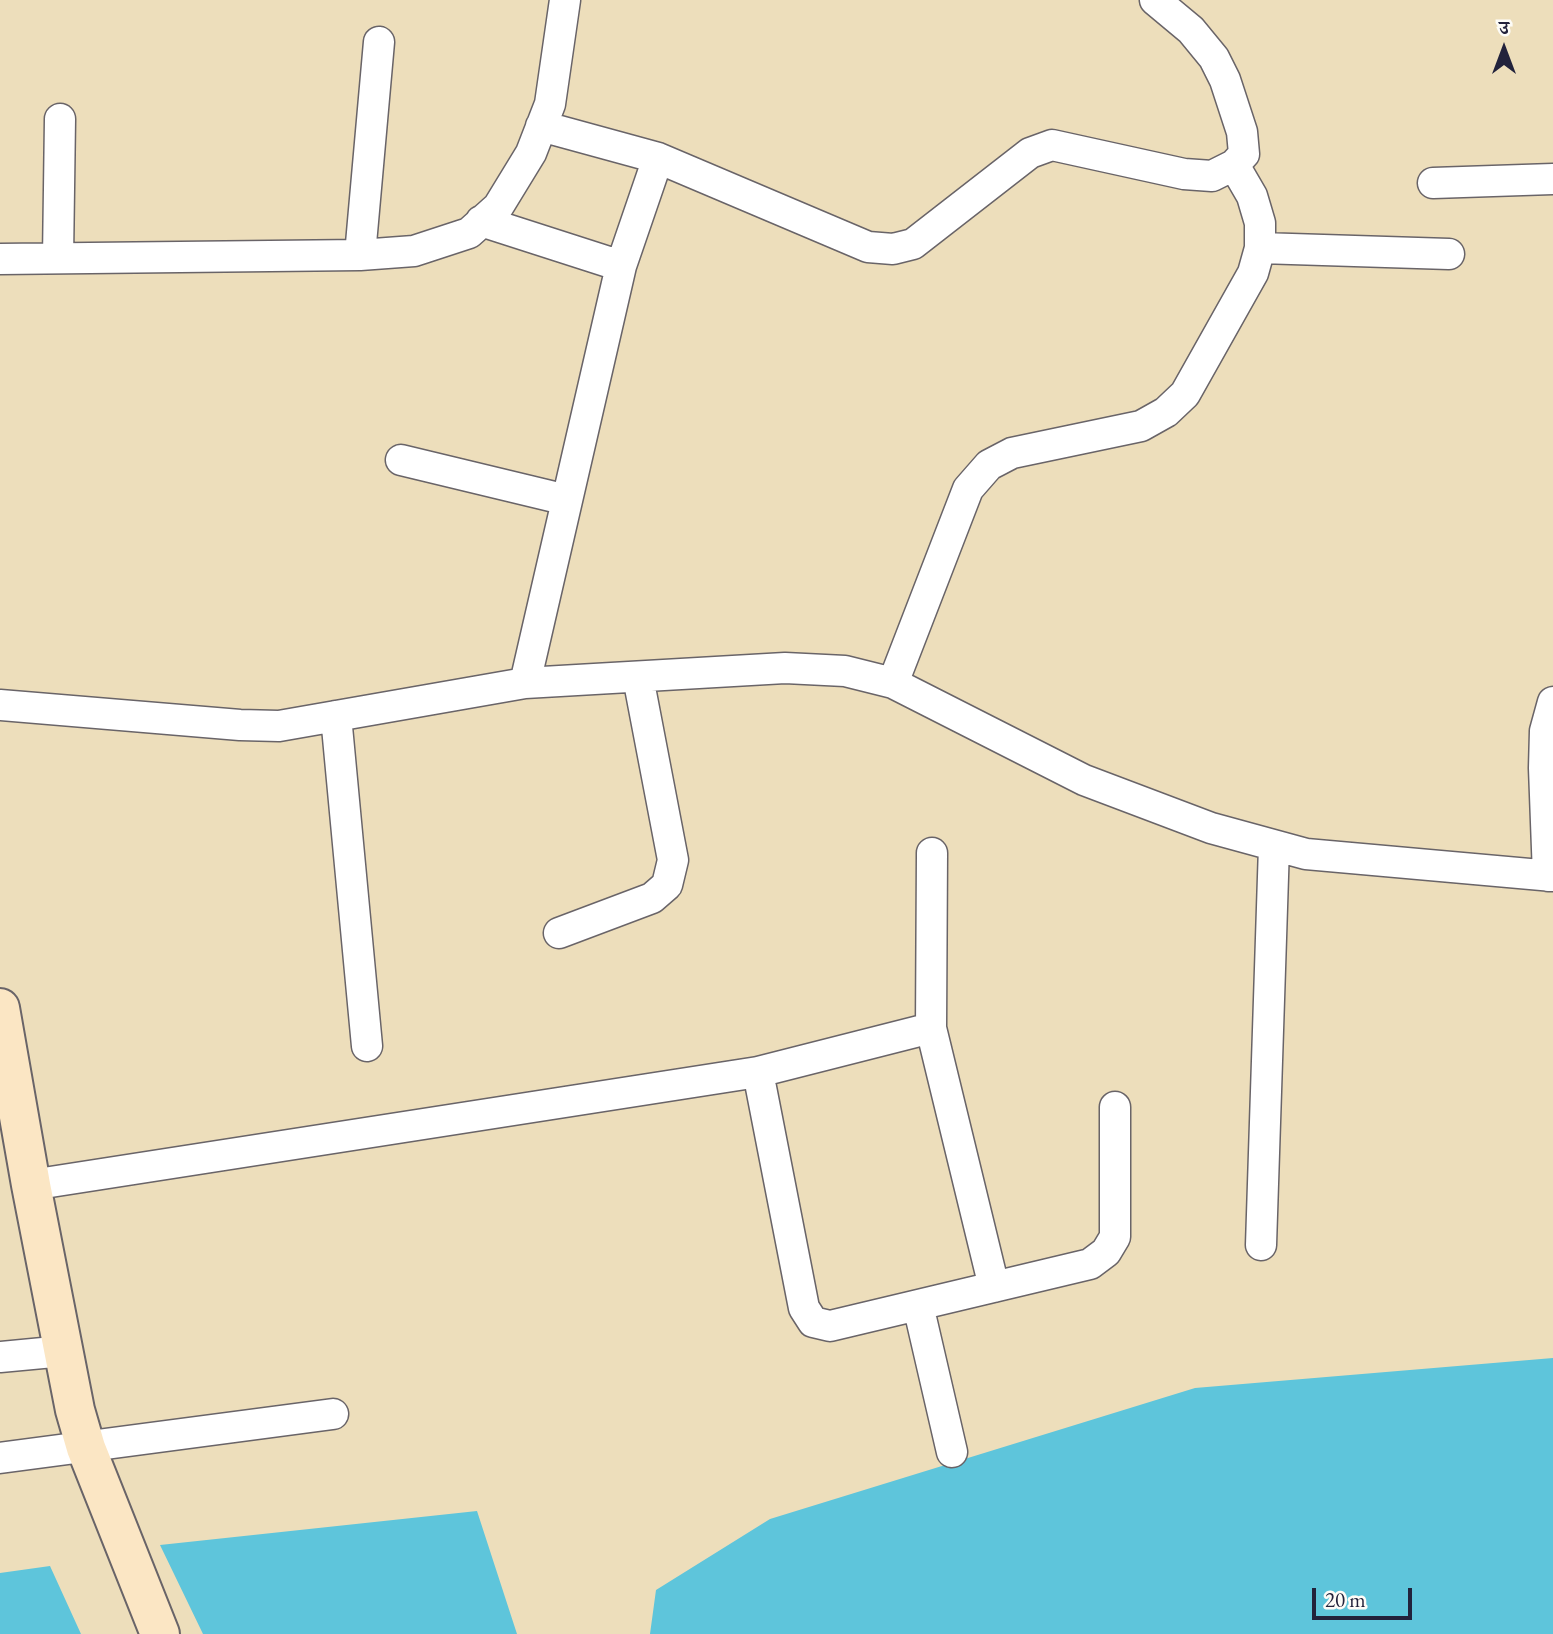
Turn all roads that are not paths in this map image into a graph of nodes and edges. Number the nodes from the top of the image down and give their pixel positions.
1 (565, 0) edge
2 (1155, 0) edge
3 (379, 42) dead end
4 (60, 119) dead end
5 (541, 126) junction
6 (658, 158) junction
7 (1234, 165) junction
8 (1553, 179) edge
9 (1433, 183) dead end
10 (481, 221) junction
11 (1260, 248) junction
12 (1449, 254) dead end
13 (360, 255) junction
14 (58, 258) junction
15 (0, 259) edge
16 (621, 266) junction
17 (401, 460) dead end
18 (567, 500) junction
19 (638, 677) junction
20 (525, 684) junction
21 (893, 684) junction
22 (1553, 702) edge
23 (0, 705) edge
24 (336, 716) junction
25 (1274, 846) junction
26 (932, 853) dead end
27 (1551, 876) edge
28 (559, 933) dead end
29 (0, 1008) edge
30 (931, 1028) junction
31 (367, 1046) dead end
32 (758, 1072) junction
33 (1115, 1107) dead end
34 (31, 1185) junction
35 (1261, 1245) dead end
36 (994, 1287) junction
37 (918, 1305) junction
38 (64, 1351) junction
39 (0, 1357) edge
40 (333, 1415) dead end
41 (86, 1448) junction
42 (951, 1452) dead end
43 (0, 1458) edge
44 (160, 1634) edge

1 - 5 street
2 - 7 street
3 - 13 street
4 - 14 street
5 - 6 street
5 - 10 street
6 - 7 street
6 - 16 street
7 - 11 street
8 - 9 street
10 - 13 street
10 - 16 street
11 - 12 street
11 - 21 street
13 - 14 street
14 - 15 street
16 - 18 street
17 - 18 street
18 - 20 street
19 - 20 street
19 - 21 street
19 - 28 street
20 - 24 street
21 - 25 street
22 - 27 street
23 - 24 street
24 - 31 street
25 - 27 street
25 - 35 street
26 - 30 street
29 - 34 main road
30 - 32 street
30 - 36 street
32 - 34 street
32 - 37 street
33 - 36 street
34 - 38 main road
36 - 37 street
37 - 42 street
38 - 39 street
38 - 41 main road
40 - 41 street
41 - 43 street
41 - 44 main road

